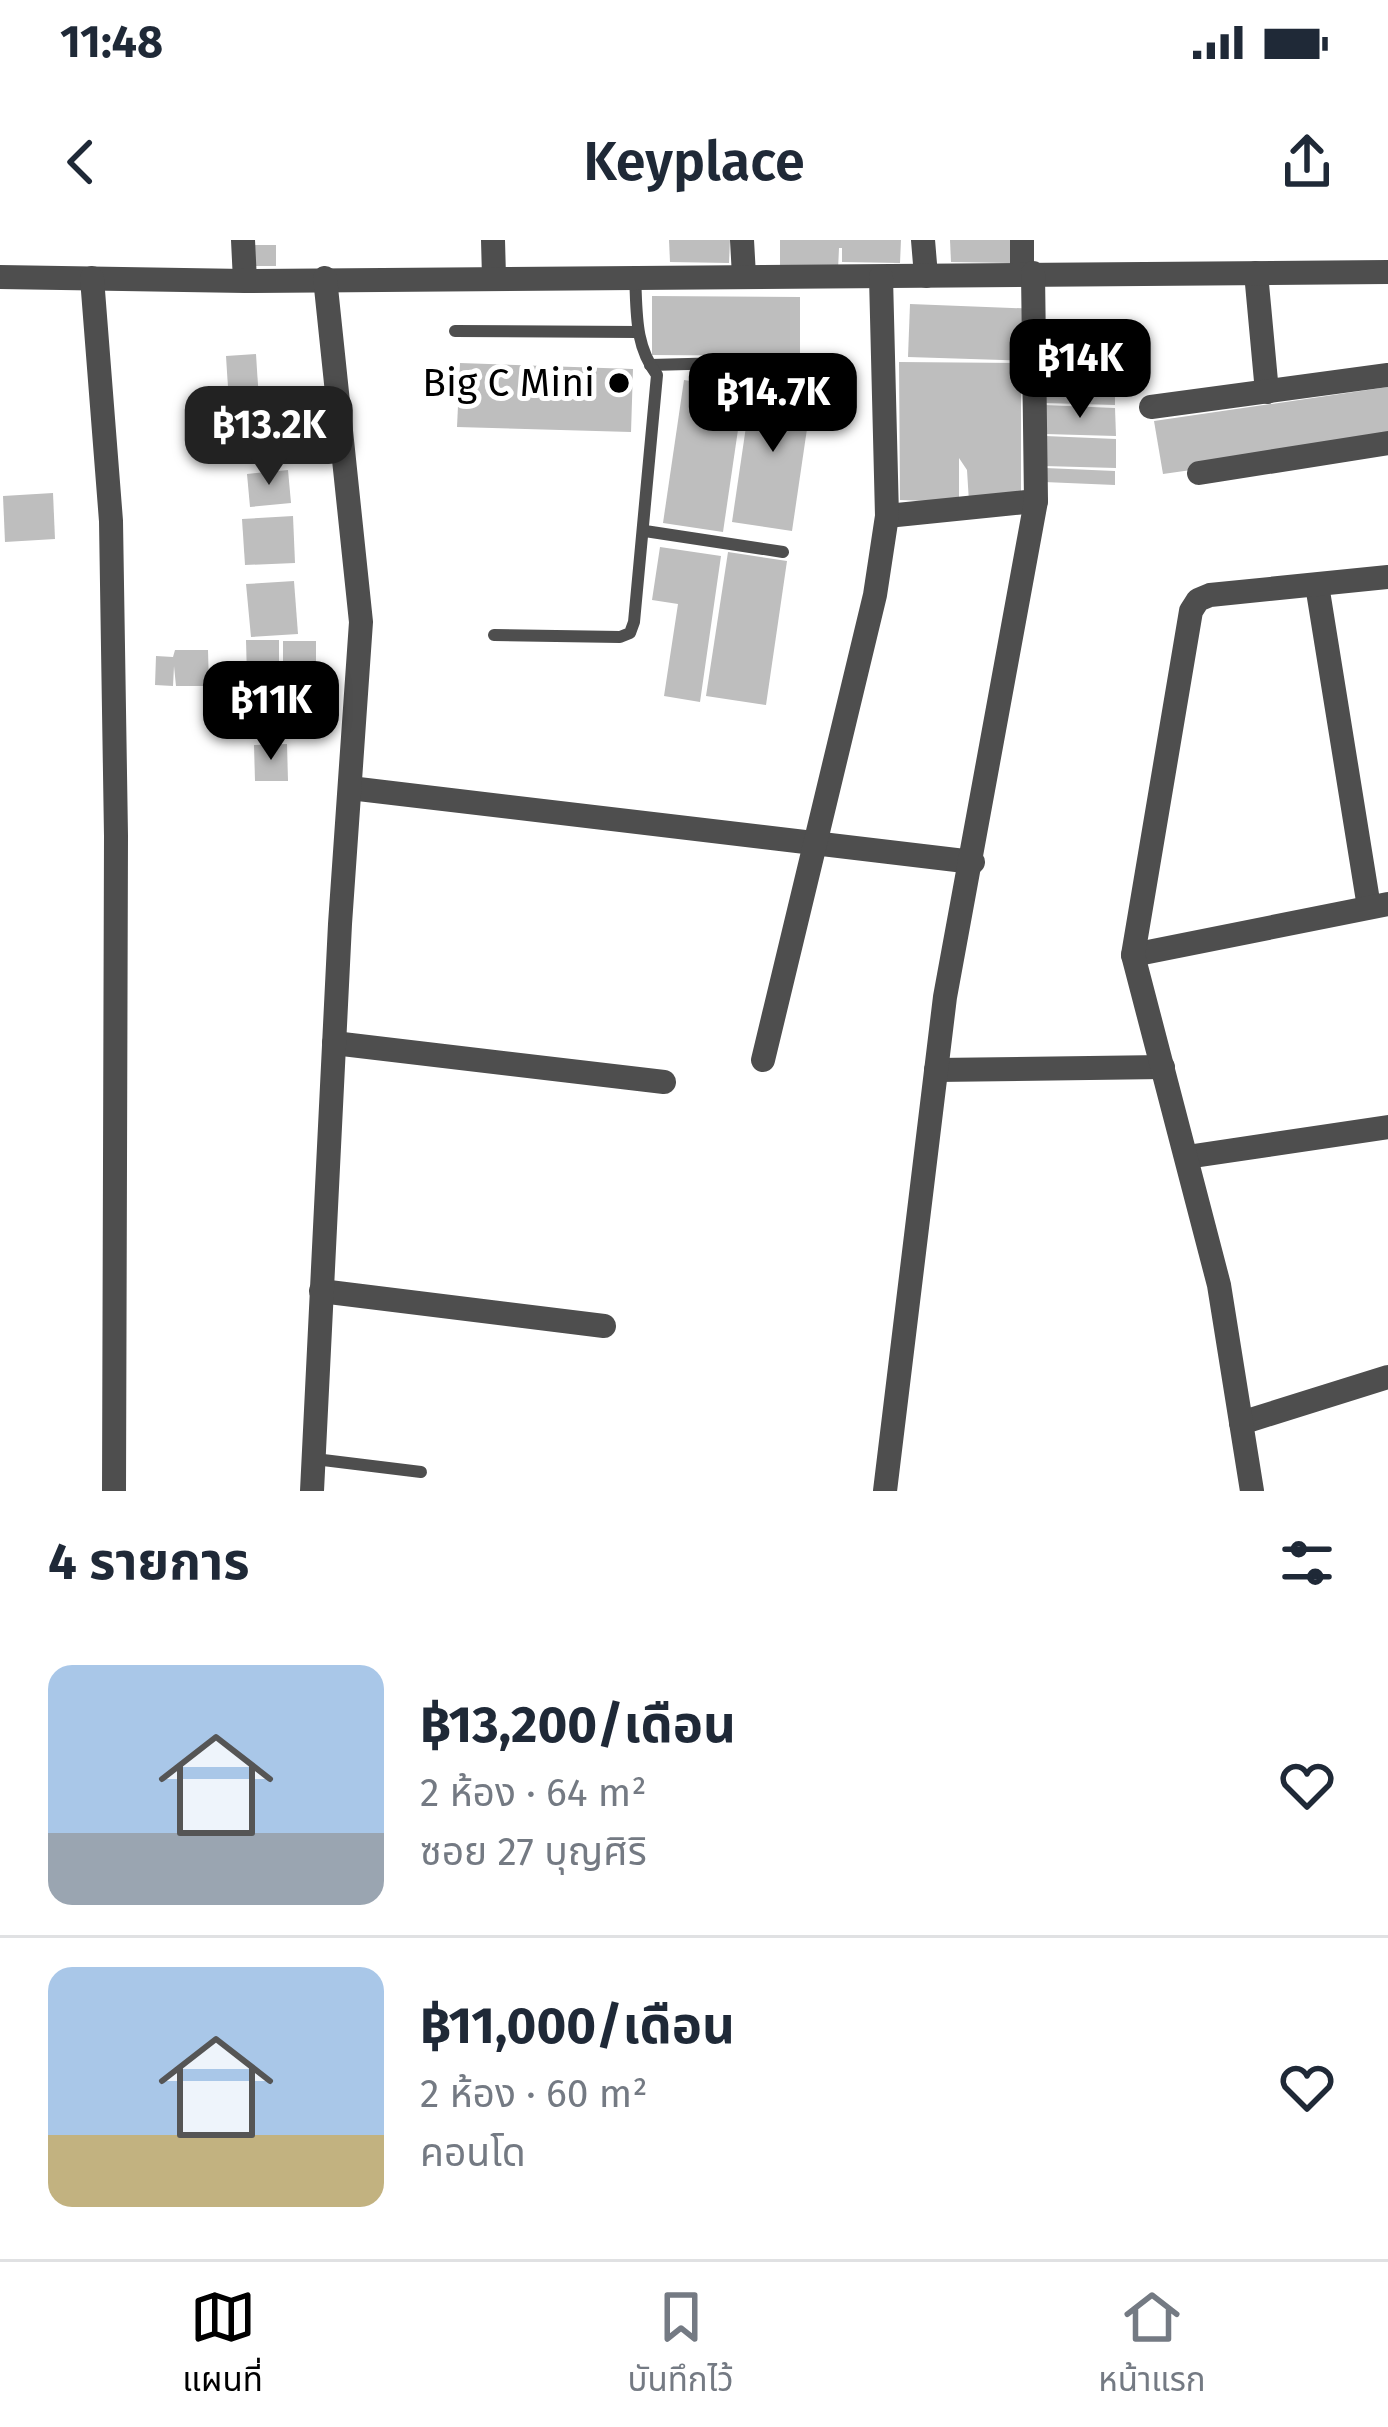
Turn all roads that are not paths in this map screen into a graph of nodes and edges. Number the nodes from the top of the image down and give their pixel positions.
1 (243, 240) edge
2 (494, 240) edge
3 (742, 240) edge
4 (923, 240) edge
5 (1022, 240) edge
6 (1388, 272) edge
7 (1028, 273) junction
8 (1256, 273) junction
9 (635, 275) junction
10 (744, 276) junction
11 (926, 276) junction
12 (0, 277) edge
13 (494, 277) junction
14 (880, 277) junction
15 (92, 278) junction
16 (325, 278) junction
17 (245, 281) junction
18 (455, 331) dead end
19 (638, 332) junction
20 (767, 362) dead end
21 (650, 365) junction
22 (1388, 375) edge
23 (1267, 392) junction
24 (1151, 407) dead end
25 (1388, 442) edge
26 (1199, 472) dead end
27 (1036, 501) junction
28 (887, 516) junction
29 (645, 531) junction
30 (783, 552) dead end
31 (1388, 577) edge
32 (1317, 585) junction
33 (494, 635) dead end
34 (350, 788) junction
35 (814, 841) junction
36 (973, 862) junction
37 (1378, 905) edge
38 (1133, 955) junction
39 (334, 1043) junction
40 (763, 1060) dead end
41 (1163, 1067) junction
42 (936, 1070) junction
43 (664, 1082) dead end
44 (1388, 1127) edge
45 (1186, 1157) junction
46 (321, 1291) junction
47 (604, 1326) dead end
48 (1388, 1377) edge
49 (1241, 1423) junction
50 (314, 1459) junction
51 (421, 1472) dead end
52 (114, 1491) edge
53 (312, 1491) edge
54 (885, 1491) edge
55 (1252, 1491) edge

1 - 17 street
2 - 13 street
3 - 10 street
4 - 11 street
5 - 7 street
6 - 8 street
7 - 8 street
7 - 11 street
7 - 27 street
8 - 23 street
9 - 10 street
9 - 13 street
9 - 19 lane
10 - 14 street
11 - 14 street
12 - 15 street
13 - 16 street
14 - 28 street
15 - 17 street
15 - 52 street
16 - 17 street
16 - 34 street
18 - 19 lane
19 - 21 lane
20 - 21 lane
21 - 29 lane
22 - 23 street
23 - 24 street
25 - 26 street
27 - 28 street
27 - 36 street
28 - 35 street
29 - 30 lane
29 - 33 lane
31 - 32 street
32 - 37 street
32 - 38 street
34 - 35 street
34 - 39 street
35 - 36 street
35 - 40 street
36 - 42 street
37 - 38 street
38 - 41 street
39 - 43 street
39 - 46 street
41 - 42 street
41 - 45 street
42 - 54 street
44 - 45 street
45 - 49 street
46 - 47 street
46 - 50 street
48 - 49 street
49 - 55 street
50 - 51 lane
50 - 53 street

